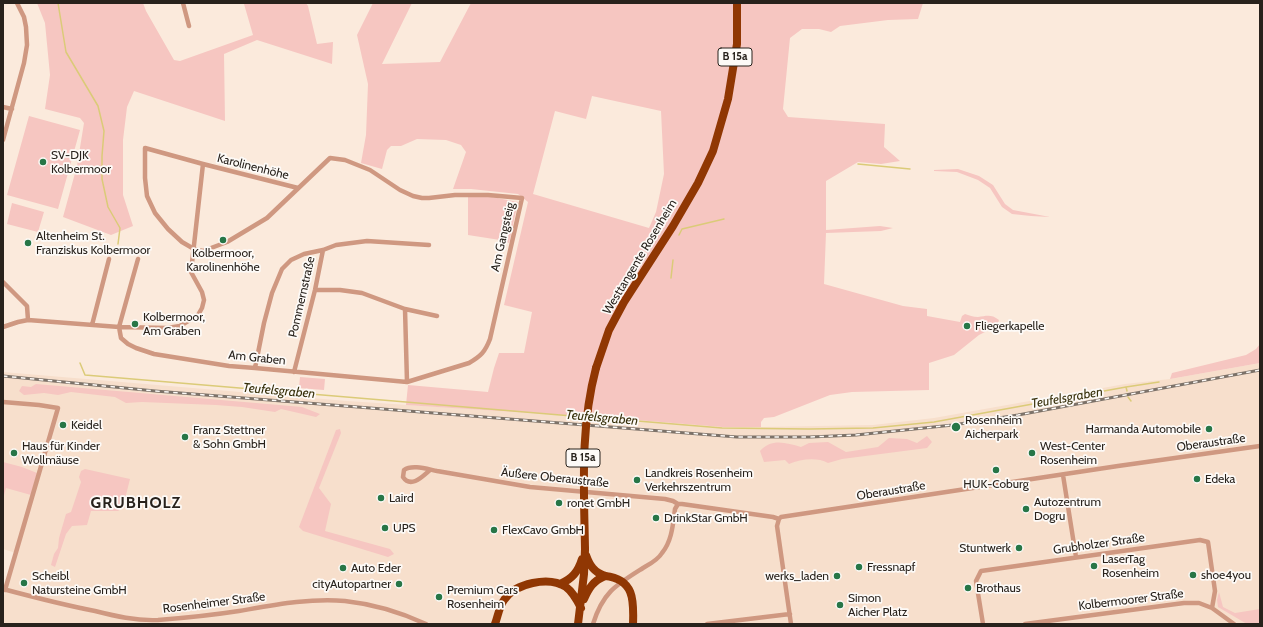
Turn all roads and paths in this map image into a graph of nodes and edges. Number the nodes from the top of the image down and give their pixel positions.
1 (17, 3) edge
2 (183, 3) edge
3 (737, 3) edge
4 (189, 26) dead end
5 (3, 107) edge
6 (12, 109) junction
7 (3, 140) edge
8 (203, 164) junction
9 (370, 170) joint
10 (298, 188) junction
11 (429, 245) dead end
12 (194, 249) junction
13 (323, 250) junction
14 (108, 259) dead end
15 (138, 259) dead end
16 (3, 282) edge
17 (315, 290) junction
18 (405, 309) junction
19 (437, 316) dead end
20 (28, 320) junction
21 (92, 325) junction
22 (3, 327) edge
23 (119, 327) junction
24 (256, 368) junction
25 (294, 372) junction
26 (407, 382) junction
27 (3, 402) edge
28 (1260, 446) edge
29 (430, 470) junction
30 (1063, 475) junction
31 (678, 504) junction
32 (779, 519) junction
33 (585, 549) junction
34 (1076, 557) junction
35 (604, 576) junction
36 (560, 584) junction
37 (4, 590) edge
38 (581, 608) junction
39 (1212, 608) junction
40 (790, 614) junction
41 (426, 624) edge
42 (495, 624) edge
43 (578, 624) edge
44 (593, 624) edge
45 (633, 624) edge
46 (706, 624) edge
47 (791, 624) edge
48 (983, 624) edge
49 (1025, 624) edge
50 (1234, 624) edge

1 - 6 street
2 - 4 street
3 - 33 highway, Westtangente Rosenheim / B 15a, bridge
5 - 6 street
6 - 7 street
8 - 10 street, Karolinenhöhe
8 - 12 street, Karolinenhöhe
8 - 12 street, Karolinenhöhe
9 - 10 street, Karolinenhöhe
9 - 26 street, Am Gangsteig
10 - 12 street, Karolinenhöhe
11 - 13 street
12 - 23 street
13 - 17 street, Pommernstraße
13 - 24 street
14 - 21 street
15 - 23 street
16 - 20 street
17 - 18 street
17 - 25 street, Pommernstraße
18 - 19 street
18 - 26 street
20 - 21 street
20 - 22 street
21 - 23 street
23 - 24 street, Am Graben
24 - 25 street, Am Graben
25 - 26 street, Am Graben
27 - 37 street
28 - 30 street, Oberaustraße
29 - 29 street, Äußere Oberaustraße
29 - 31 street, Äußere Oberaustraße
30 - 32 street, Oberaustraße
30 - 34 street
31 - 32 street, Oberaustraße
31 - 44 street
32 - 40 street
33 - 35 highway
33 - 36 highway
33 - 38 highway, Westtangente Rosenheim / B 15a
34 - 39 street, Grubholzer Straße
34 - 48 street, Grubholzer Straße
35 - 38 highway
35 - 45 highway, bridge
36 - 38 highway
36 - 42 highway
37 - 41 street, Rosenheimer Straße
38 - 43 highway, Westtangente Rosenheim / B 15a
39 - 49 street, Kolbermoorer Straße
39 - 50 street, Kolbermoorer Straße
40 - 46 street
40 - 47 street

